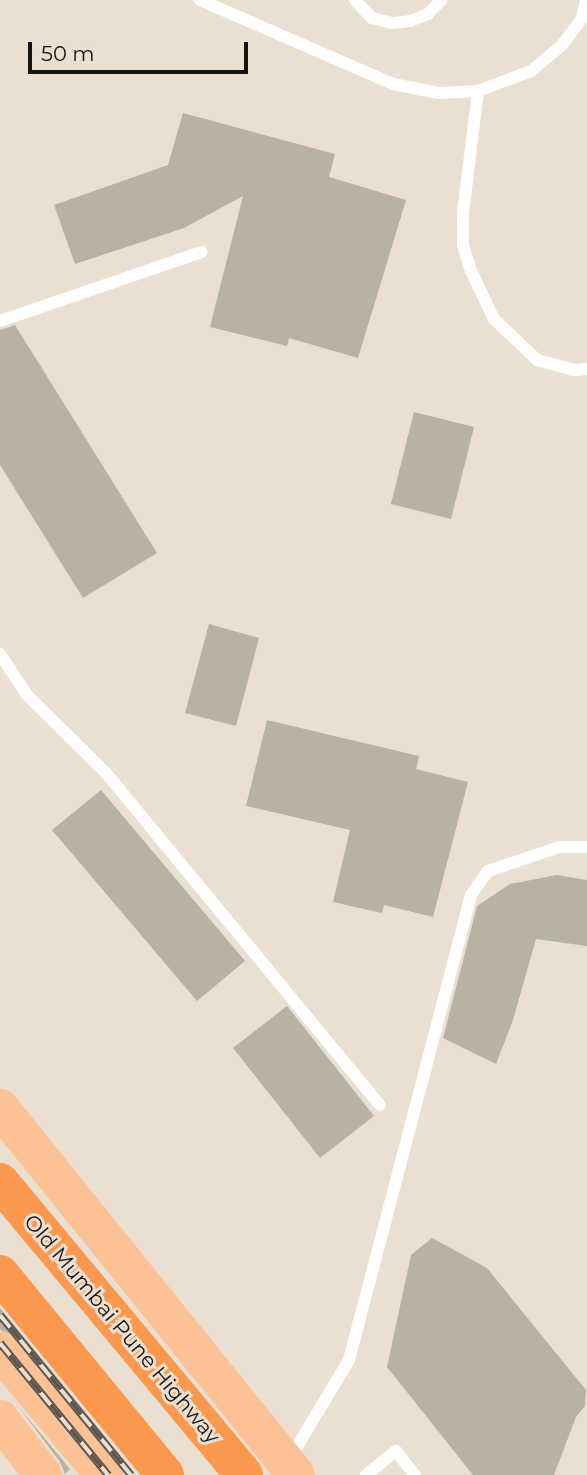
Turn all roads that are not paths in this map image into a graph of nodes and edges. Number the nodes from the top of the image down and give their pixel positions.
1 (200, 0) edge
2 (355, 0) edge
3 (441, 0) edge
4 (586, 0) edge
5 (478, 91) junction
6 (201, 252) dead end
7 (0, 321) edge
8 (587, 369) edge
9 (0, 654) edge
10 (587, 847) edge
11 (380, 1105) dead end
12 (0, 1108) edge
13 (0, 1182) edge
14 (0, 1274) edge
15 (0, 1351) edge
16 (6, 1427) edge
17 (291, 1469) edge
18 (43, 1475) edge
19 (104, 1475) edge
20 (165, 1475) edge
21 (244, 1475) edge
22 (366, 1475) edge
23 (415, 1475) edge

1 - 5 lane
2 - 3 lane
4 - 5 lane
5 - 8 lane
6 - 7 lane
9 - 11 lane
10 - 17 lane
12 - 17 main road
13 - 21 highway, Old Mumbai Pune Highway
14 - 20 highway
15 - 19 main road
16 - 18 main road
22 - 23 lane

